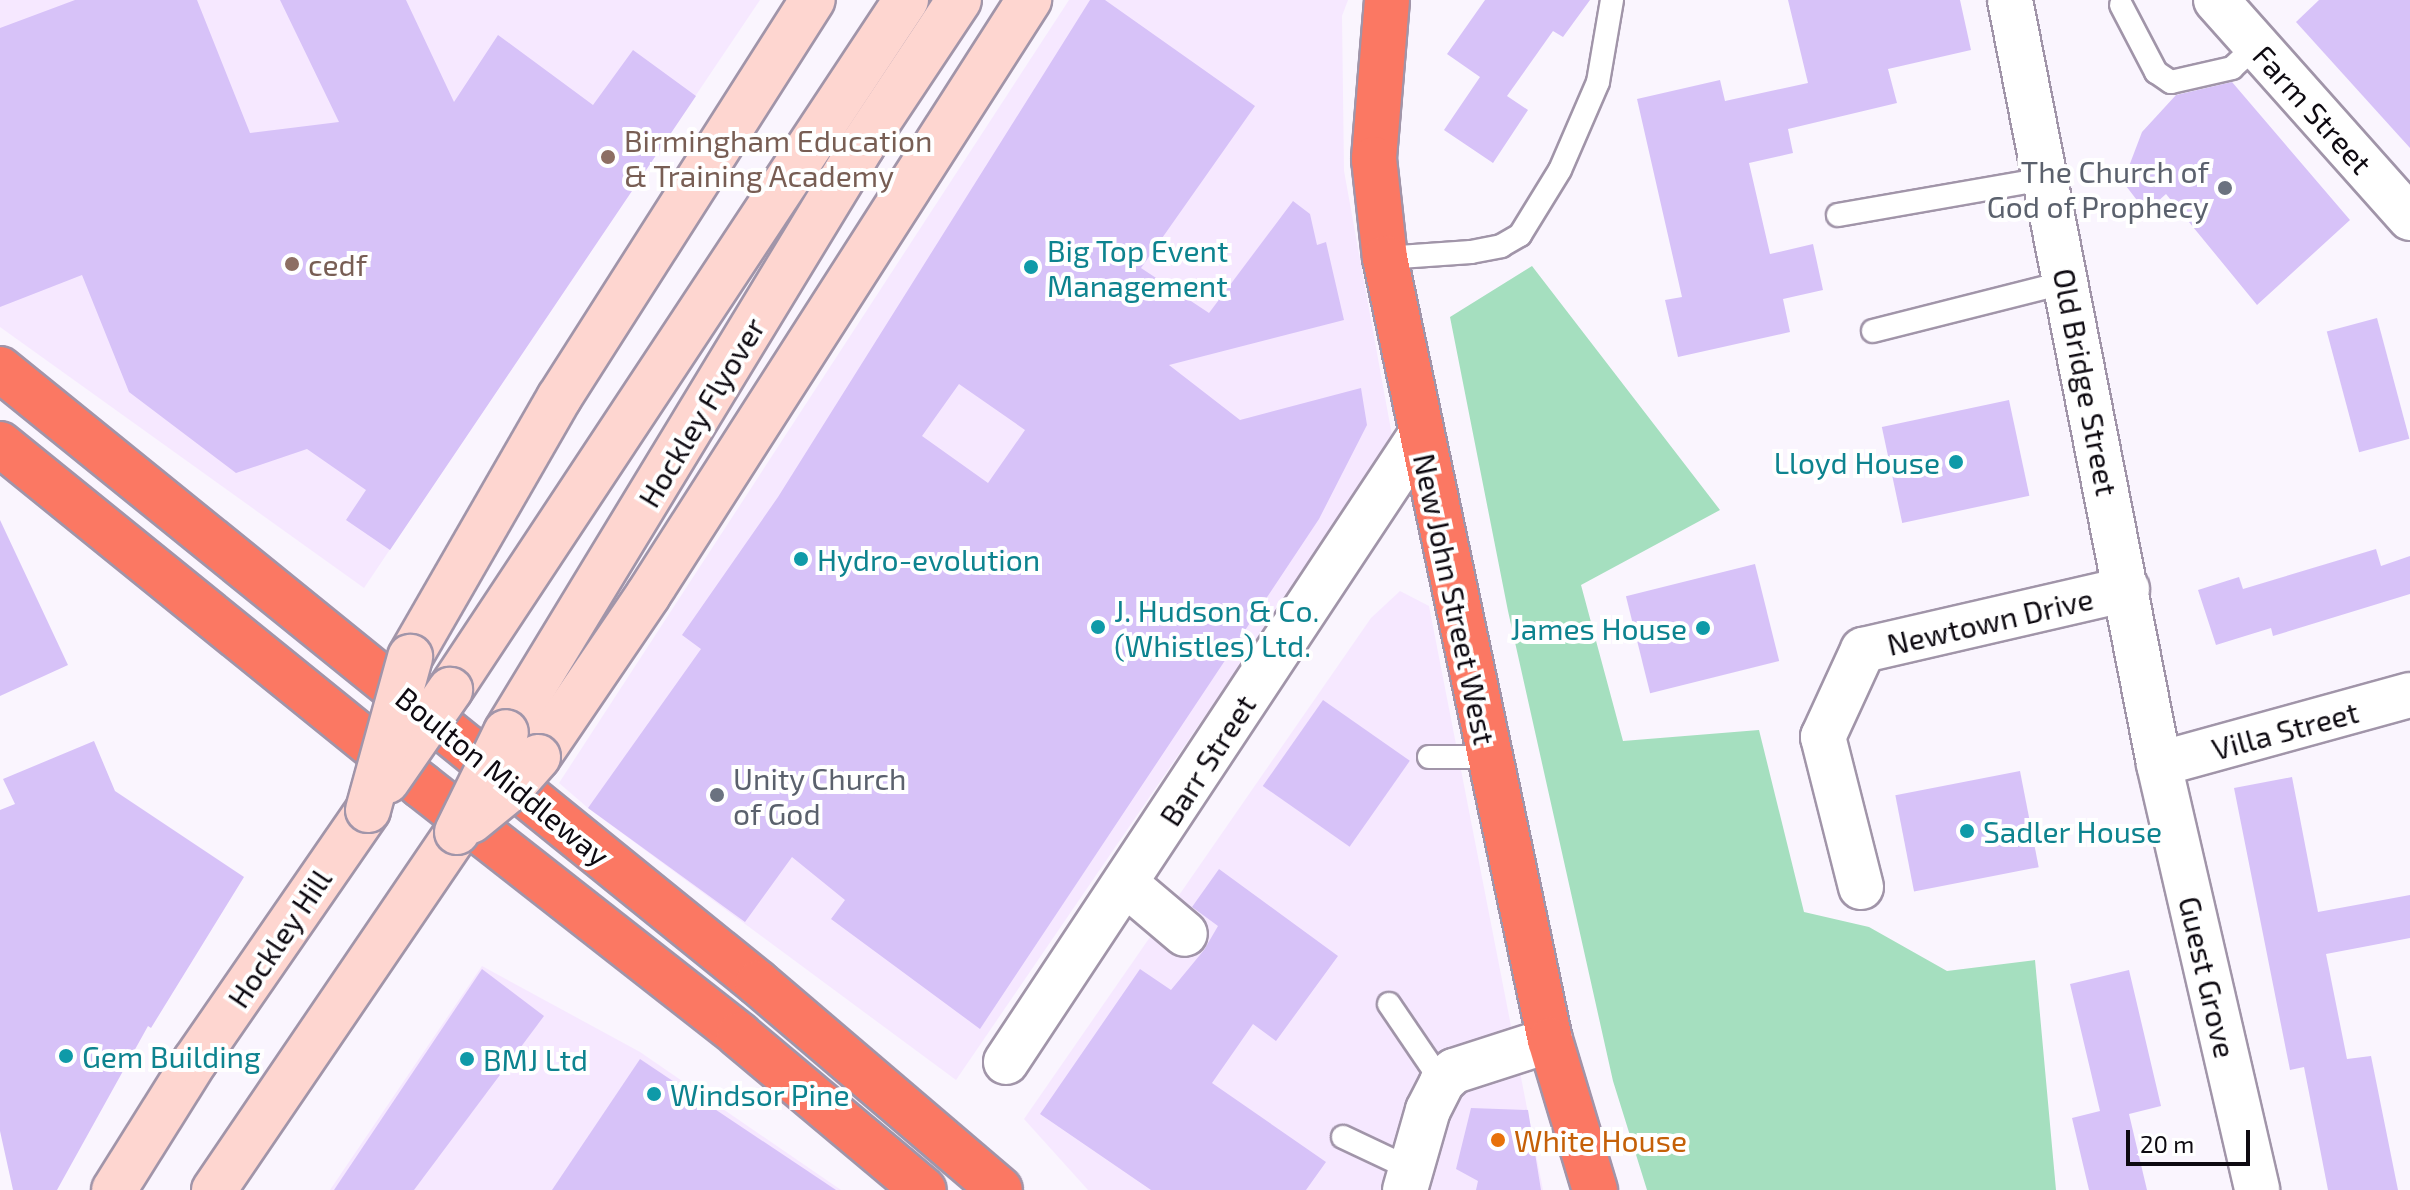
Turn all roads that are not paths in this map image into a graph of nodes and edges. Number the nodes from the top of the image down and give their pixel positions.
1 (813, 0) edge
2 (906, 0) edge
3 (959, 0) edge
4 (1029, 0) edge
5 (1387, 0) edge
6 (1612, 0) edge
7 (2010, 0) edge
8 (2217, 0) edge
9 (2121, 5) dead end
10 (2256, 46) junction
11 (2045, 179) junction
12 (1838, 215) dead end
13 (2410, 218) edge
14 (1385, 258) junction
15 (2066, 282) junction
16 (1873, 331) dead end
17 (0, 369) edge
18 (1420, 436) junction
19 (0, 444) edge
20 (2127, 589) junction
21 (2410, 695) edge
22 (522, 744) junction
23 (1429, 757) dead end
24 (1489, 757) junction
25 (2159, 764) junction
26 (368, 810) junction
27 (1126, 884) junction
28 (1861, 887) dead end
29 (1185, 934) dead end
30 (1389, 1004) dead end
31 (1550, 1040) junction
32 (1006, 1062) dead end
33 (1442, 1082) junction
34 (1343, 1137) dead end
35 (1408, 1179) edge
36 (114, 1190) edge
37 (214, 1190) edge
38 (924, 1190) edge
39 (1000, 1190) edge
40 (1595, 1190) edge
41 (2257, 1190) edge

1 - 26 main road, bridge
2 - 26 main road, Hockley Flyover, bridge
3 - 22 main road, Hockley Flyover
4 - 22 main road
5 - 14 highway, New John Street West
6 - 14 lane
7 - 11 street, Old Bridge Street
8 - 10 street, Farm Street
9 - 10 lane
10 - 13 street, Farm Street
11 - 12 lane
11 - 15 street, Old Bridge Street
14 - 18 highway, New John Street West
15 - 16 lane
15 - 20 street, Old Bridge Street
17 - 39 highway, Boulton Middleway
18 - 24 highway, New John Street West
18 - 27 street, Barr Street
19 - 38 highway, Boulton Middleway
20 - 25 street, Old Bridge Street
20 - 28 street, Newtown Drive
21 - 25 street, Villa Street
22 - 37 main road, Hockley Flyover, bridge
23 - 24 lane
24 - 31 highway, New John Street West
25 - 41 street, Guest Grove
26 - 36 main road, Hockley Hill
27 - 29 street
27 - 32 street, Barr Street
30 - 33 lane
31 - 33 street
31 - 40 highway, New John Street West
33 - 35 street
34 - 35 lane

